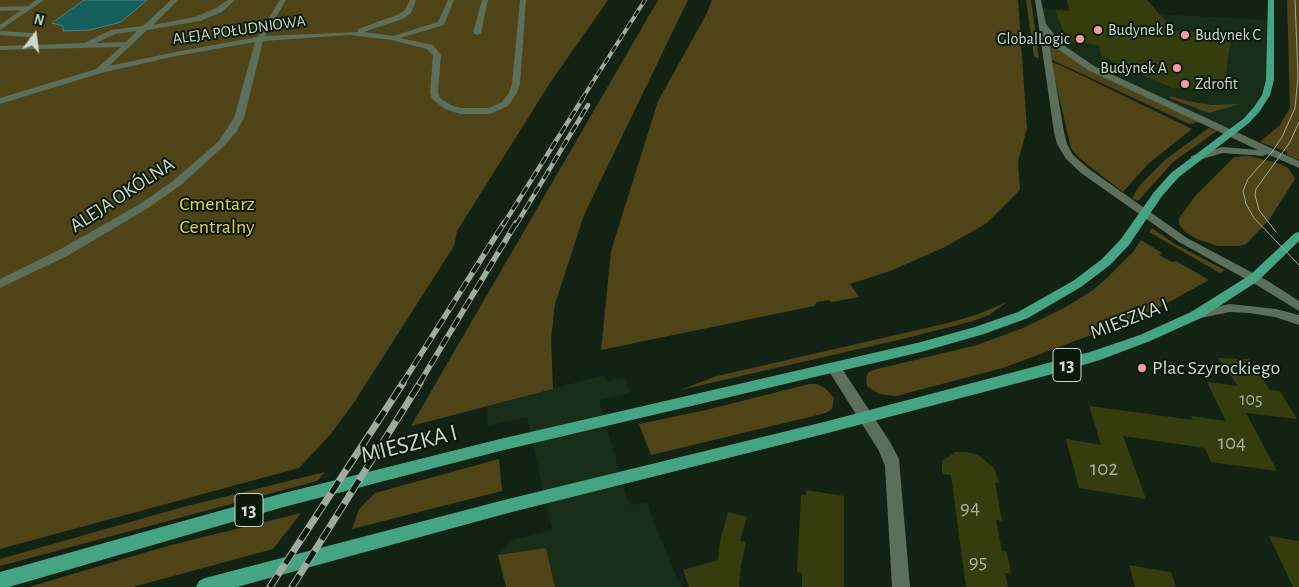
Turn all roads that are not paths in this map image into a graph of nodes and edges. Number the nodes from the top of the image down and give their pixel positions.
1 (41, 0) edge
2 (175, 0) edge
3 (232, 0) edge
4 (283, 0) edge
5 (413, 0) edge
6 (450, 0) edge
7 (485, 0) edge
8 (523, 0) edge
9 (1038, 0) edge
10 (1271, 0) edge
11 (29, 8) junction
12 (0, 9) edge
13 (1042, 24) junction
14 (0, 28) edge
15 (145, 28) junction
16 (477, 32) dead end
17 (0, 33) edge
18 (349, 33) junction
19 (392, 38) junction
20 (260, 39) junction
21 (128, 44) junction
22 (86, 45) junction
23 (29, 47) junction
24 (0, 48) edge
25 (99, 71) junction
26 (29, 91) junction
27 (0, 92) edge
28 (0, 102) edge
29 (1230, 133) junction
30 (1280, 156) junction
31 (1193, 159) junction
32 (1299, 165) edge
33 (1144, 214) junction
34 (1299, 235) edge
35 (1254, 278) junction
36 (0, 284) edge
37 (1299, 307) edge
38 (1196, 315) junction
39 (1299, 320) edge
40 (834, 368) junction
41 (866, 417) junction
42 (0, 581) edge
43 (205, 587) edge
44 (901, 587) edge

1 - 11 street
2 - 15 street
3 - 15 street
4 - 20 street, ALEJA OKÓLNA
5 - 18 street
6 - 19 street
7 - 16 street
8 - 19 street, ALEJA POŁUDNIOWA
9 - 13 street
10 - 29 main road, 13
11 - 12 street
11 - 14 street
13 - 29 street
13 - 33 street
15 - 21 street
15 - 22 street
17 - 23 street
18 - 19 street, ALEJA POŁUDNIOWA
18 - 20 street, ALEJA POŁUDNIOWA
20 - 25 street, ALEJA POŁUDNIOWA
20 - 36 street, ALEJA OKÓLNA
21 - 22 street
21 - 25 street
22 - 23 street
23 - 24 street
25 - 26 street, ALEJA POŁUDNIOWA
26 - 27 street
26 - 28 street, ALEJA POŁUDNIOWA
29 - 30 street
29 - 31 main road, 13
30 - 31 street
30 - 32 street
31 - 33 main road, 13
33 - 35 street
33 - 40 main road, MIESZKA I / 13
34 - 35 main road, 13
35 - 37 street
35 - 38 main road, MIESZKA I / 13
38 - 39 street
38 - 41 main road, MIESZKA I / 13
40 - 41 street
40 - 42 main road, MIESZKA I / 13
41 - 43 main road, MIESZKA I / 13
41 - 44 street

